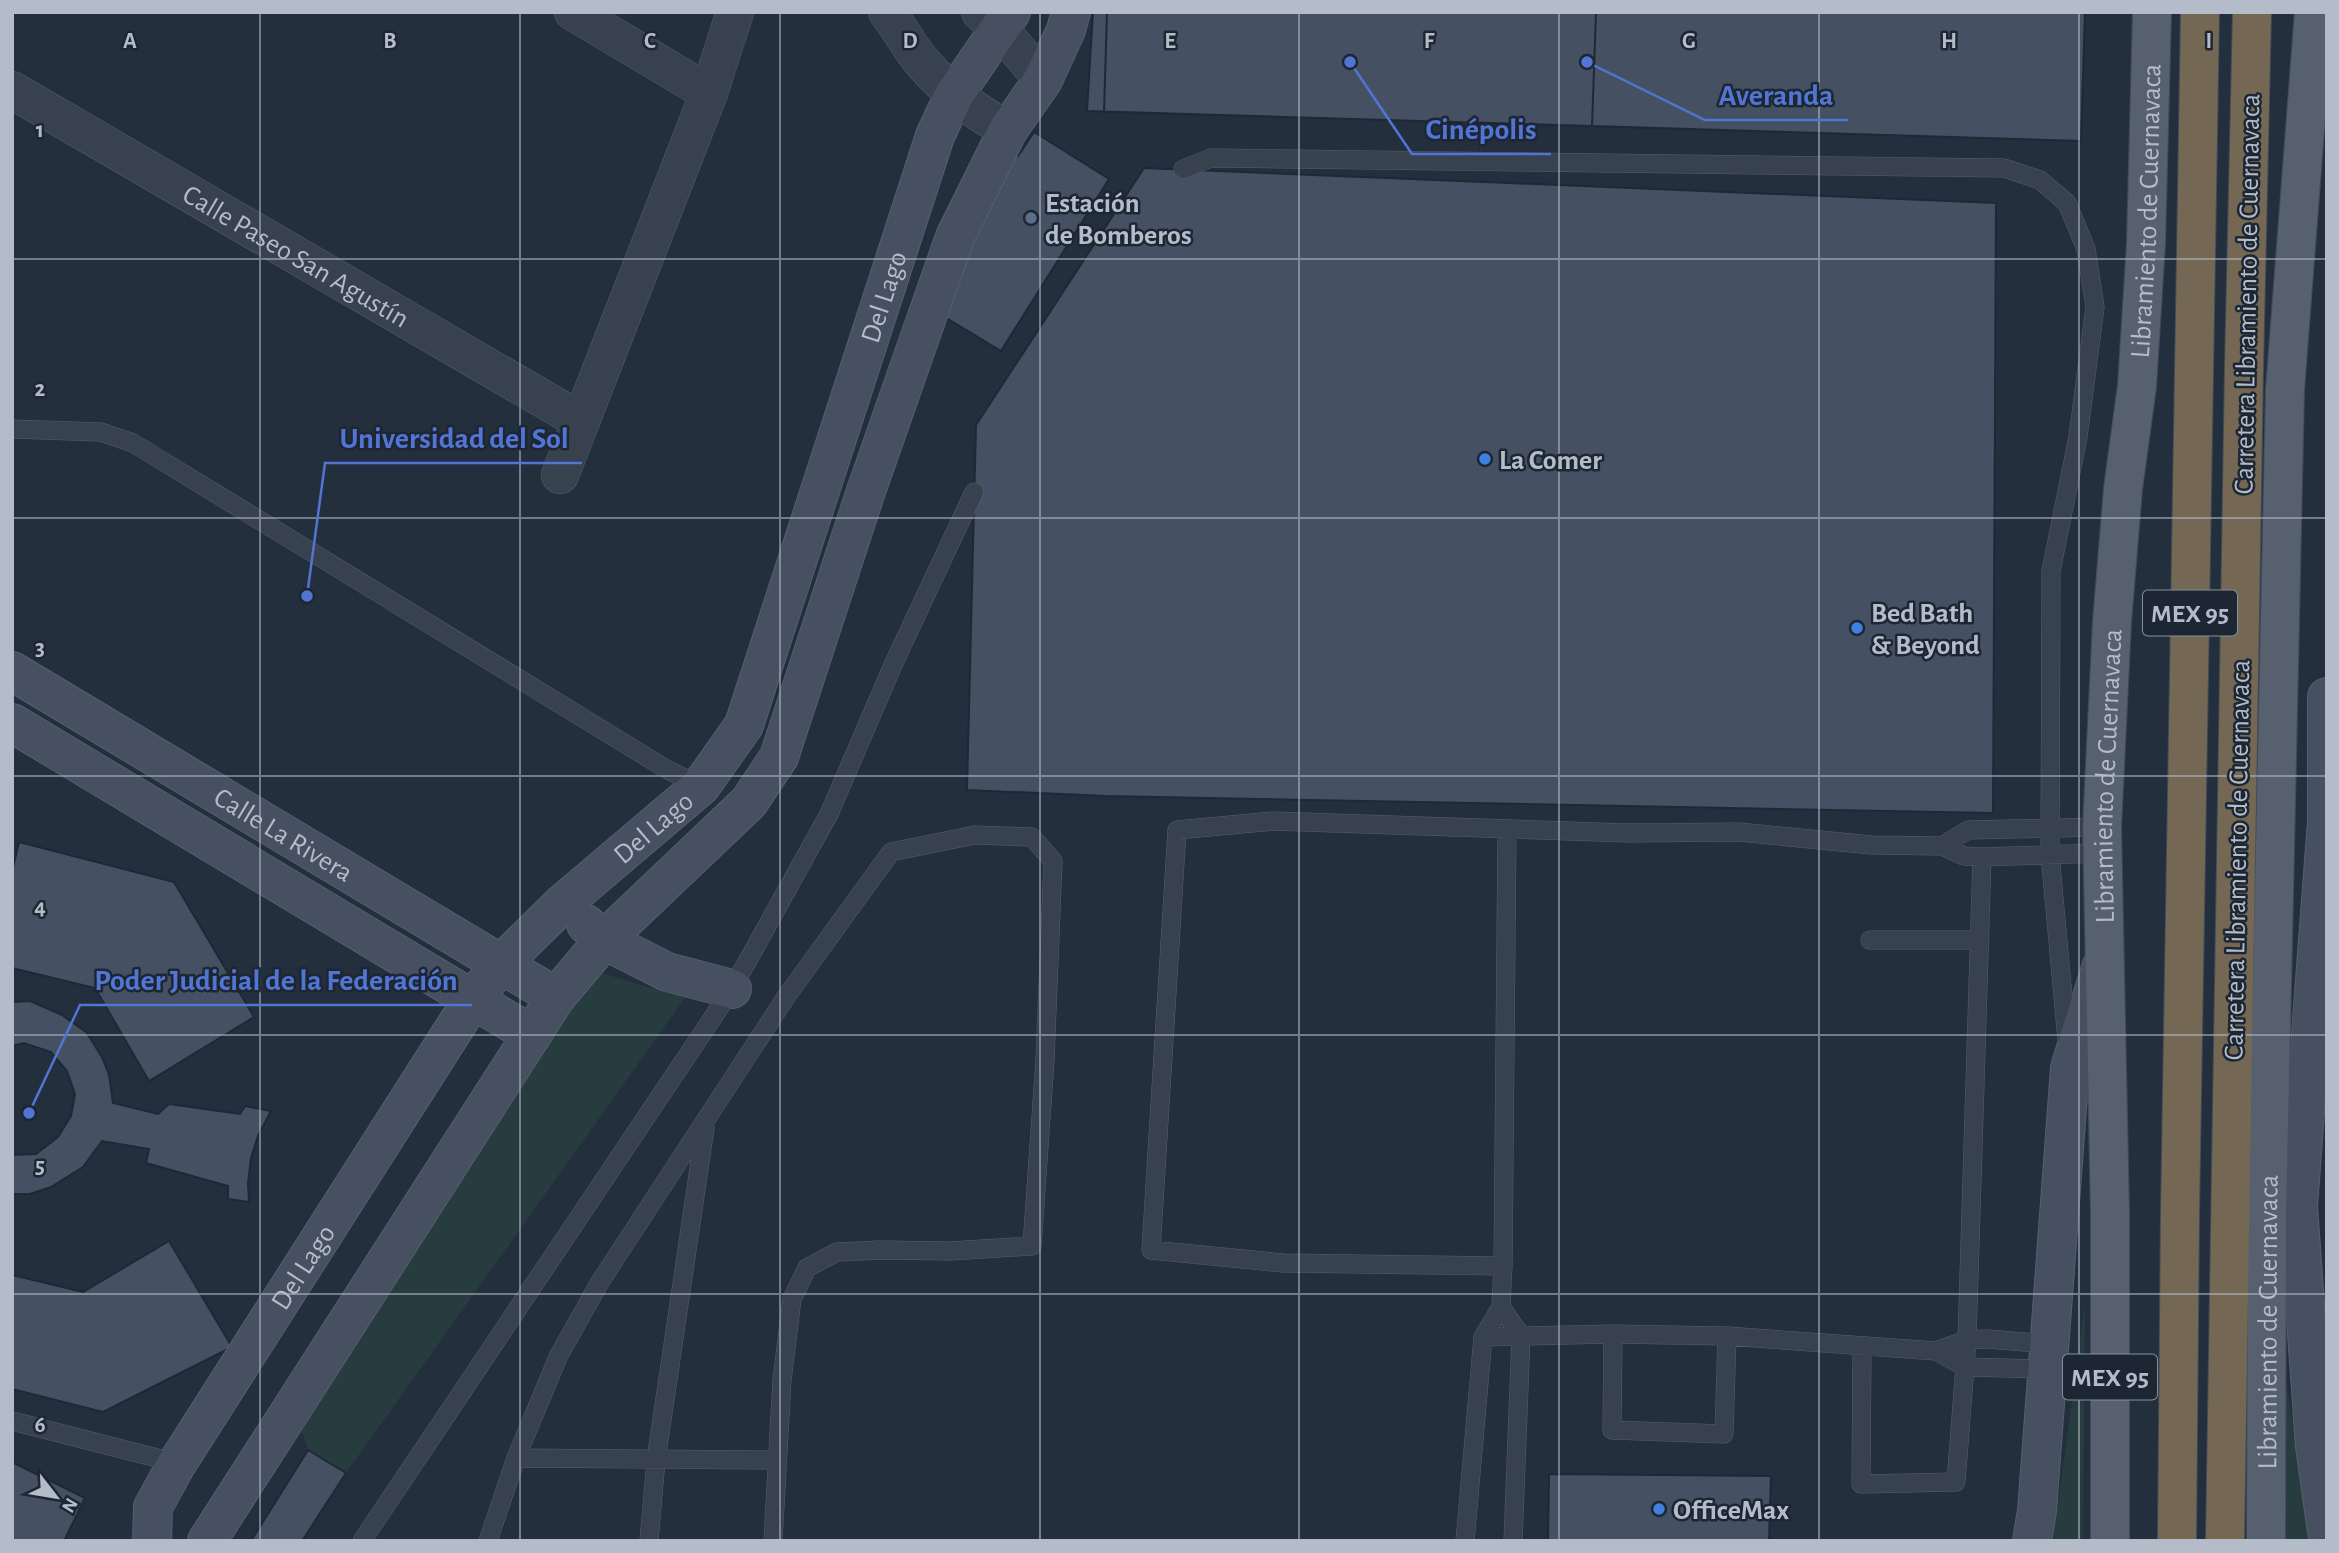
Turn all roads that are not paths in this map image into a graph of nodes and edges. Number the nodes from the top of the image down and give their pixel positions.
1 (573, 12) edge
2 (735, 12) edge
3 (887, 12) edge
4 (1071, 12) edge
5 (2152, 12) edge
6 (2200, 12) edge
7 (2252, 12) edge
8 (2314, 17) edge
9 (997, 18) edge
10 (2327, 62) edge
11 (1044, 80) junction
12 (12, 90) edge
13 (709, 93) junction
14 (954, 94) junction
15 (1008, 130) junction
16 (1183, 169) dead end
17 (907, 217) junction
18 (956, 237) junction
19 (581, 421) junction
20 (12, 429) edge
21 (560, 475) dead end
22 (974, 492) dead end
23 (12, 671) edge
24 (2326, 701) edge
25 (12, 723) edge
26 (701, 786) junction
27 (2327, 821) edge
28 (2050, 828) junction
29 (1507, 830) junction
30 (2101, 840) junction
31 (1942, 846) junction
32 (2050, 854) junction
33 (1982, 857) junction
34 (562, 904) junction
35 (604, 940) junction
36 (1870, 940) dead end
37 (1980, 940) junction
38 (2104, 958) junction
39 (501, 964) junction
40 (732, 989) junction
41 (556, 997) junction
42 (473, 999) junction
43 (532, 1035) junction
44 (2070, 1068) junction
45 (706, 1121) junction
46 (2248, 1214) junction
47 (1503, 1266) junction
48 (1501, 1307) junction
49 (1613, 1334) junction
50 (1521, 1336) junction
51 (1727, 1336) junction
52 (1483, 1337) junction
53 (1966, 1340) junction
54 (1862, 1346) junction
55 (1936, 1351) junction
56 (2049, 1356) junction
57 (1965, 1367) junction
58 (12, 1421) edge
59 (516, 1458) junction
60 (656, 1460) junction
61 (777, 1460) junction
62 (176, 1465) junction
63 (2327, 1531) edge
64 (152, 1541) edge
65 (207, 1541) edge
66 (362, 1541) edge
67 (488, 1541) edge
68 (649, 1541) edge
69 (774, 1541) edge
70 (1465, 1541) edge
71 (1513, 1541) edge
72 (2032, 1541) edge
73 (2110, 1541) edge
74 (2177, 1541) edge
75 (2225, 1541) edge
76 (2266, 1541) edge

1 - 13 street
2 - 13 street
3 - 14 street
4 - 11 street, Del Lago
5 - 30 main road, Libramiento de Cuernavaca / MEX 95
6 - 74 highway, Carretera Libramiento de Cuernavaca / MEX 95
7 - 46 highway, Carretera Libramiento de Cuernavaca / MEX 95
8 - 10 street
8 - 46 main road, Libramiento de Cuernavaca / MEX 95
9 - 11 street
9 - 14 street, Del Lago
11 - 15 street, Del Lago
12 - 19 street, Calle Paseo San Agustín
13 - 19 street
14 - 15 street
14 - 17 street, Del Lago
15 - 18 street, Del Lago
16 - 28 lane
17 - 18 street
17 - 26 street, Del Lago
18 - 35 street, Del Lago
19 - 21 street
20 - 26 lane
22 - 40 lane
23 - 39 street, Calle La Rivera
24 - 27 street
25 - 42 street, Calle La Rivera
26 - 34 street, Del Lago
27 - 63 street
28 - 30 lane
28 - 31 lane
28 - 32 lane
29 - 31 lane
29 - 47 lane
29 - 47 lane
30 - 32 lane
30 - 38 main road, Libramiento de Cuernavaca / MEX 95
31 - 33 lane
32 - 33 lane
32 - 44 lane
33 - 37 lane
34 - 35 street
34 - 39 street, Del Lago
35 - 40 street
35 - 41 street, Del Lago
36 - 37 lane
37 - 53 lane
38 - 44 street
38 - 73 main road, Libramiento de Cuernavaca / MEX 95
39 - 41 street, Calle La Rivera
39 - 42 street, Del Lago
40 - 66 lane
41 - 43 street, Del Lago
42 - 43 street, Calle La Rivera
42 - 62 street, Del Lago
43 - 65 street, Del Lago
44 - 56 street
45 - 59 lane
45 - 60 lane
45 - 61 lane
46 - 75 highway, Carretera Libramiento de Cuernavaca / MEX 95
46 - 76 main road, Libramiento de Cuernavaca / MEX 95
47 - 48 lane
48 - 50 lane
48 - 52 lane
49 - 50 lane
49 - 51 lane
49 - 51 lane
50 - 52 lane
50 - 71 lane
51 - 54 lane
52 - 70 lane
53 - 55 lane
53 - 56 lane
53 - 57 lane
54 - 55 lane
54 - 57 lane
55 - 57 lane
56 - 57 lane
56 - 72 street
58 - 62 lane
59 - 60 lane
59 - 67 lane
60 - 61 lane
60 - 68 lane
61 - 69 lane
62 - 64 street, Del Lago

